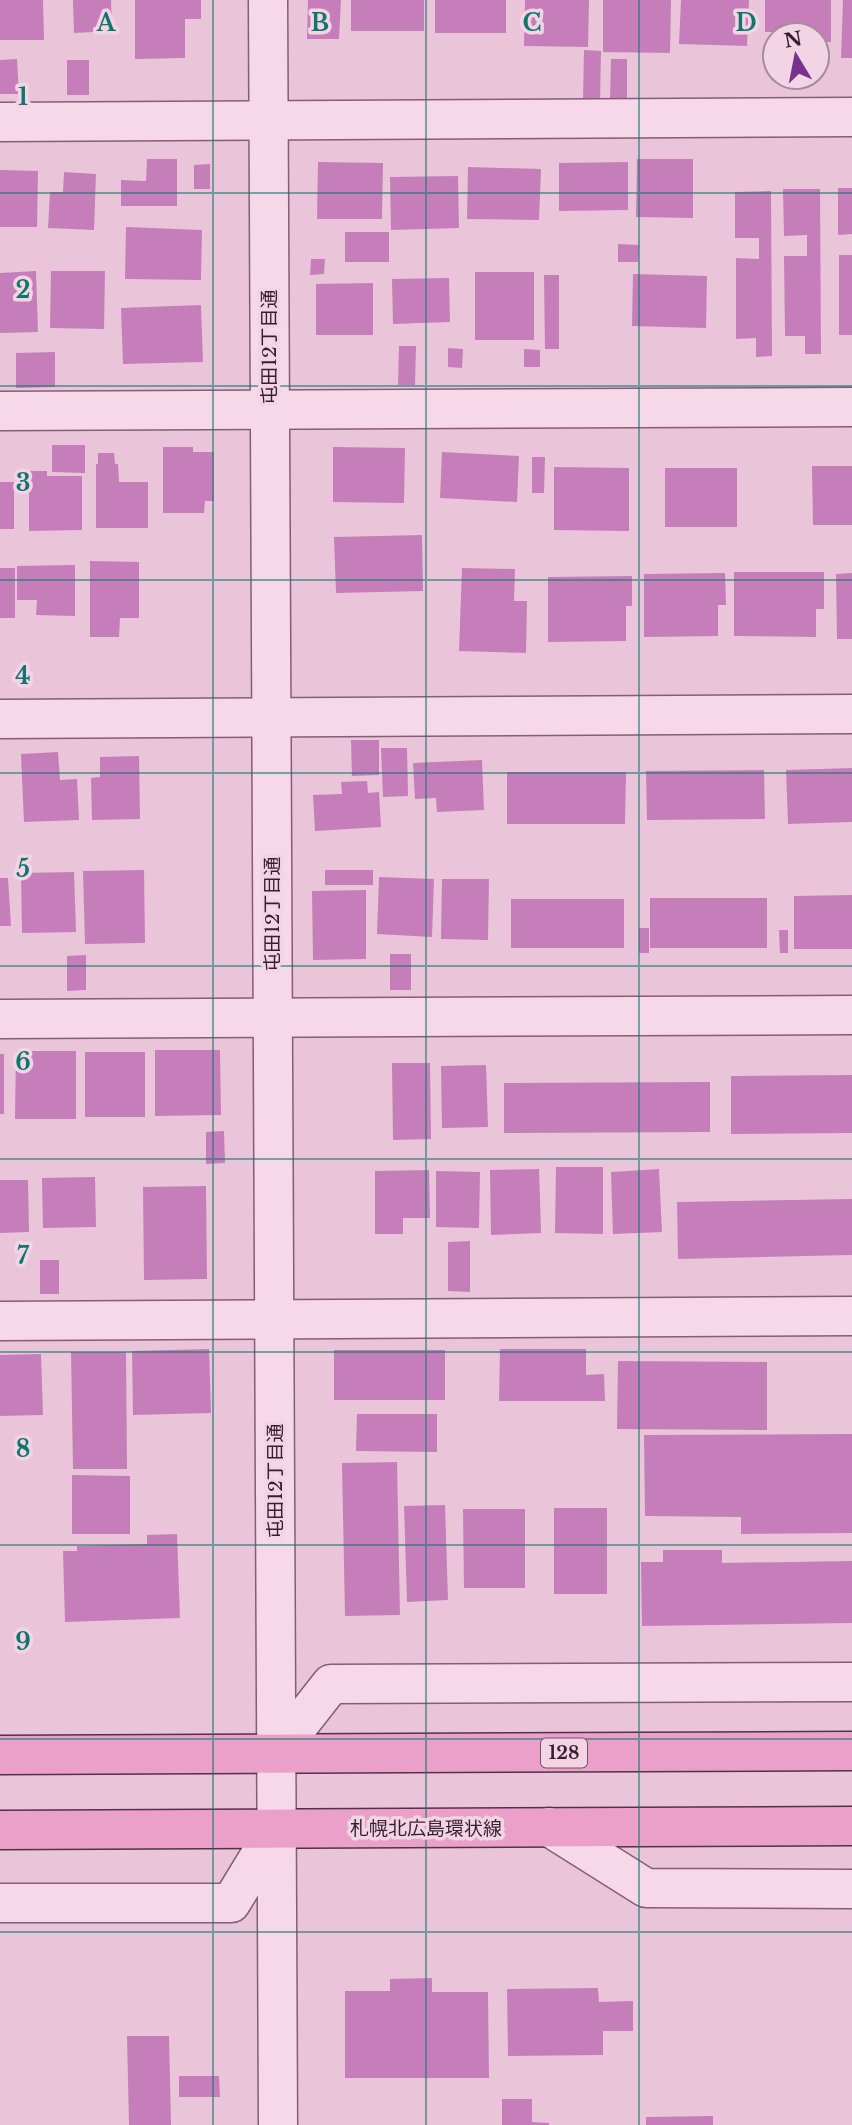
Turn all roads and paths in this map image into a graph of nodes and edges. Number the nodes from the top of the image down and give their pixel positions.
1 (268, 0) edge
2 (852, 117) edge
3 (268, 120) junction
4 (0, 122) edge
5 (852, 407) edge
6 (270, 410) junction
7 (0, 411) edge
8 (852, 714) edge
9 (271, 718) junction
10 (0, 719) edge
11 (852, 1015) edge
12 (272, 1018) junction
13 (0, 1019) edge
14 (852, 1316) edge
15 (274, 1319) junction
16 (0, 1321) edge
17 (852, 1682) edge
18 (8, 1750) edge
19 (852, 1751) edge
20 (276, 1754) junction
21 (852, 1826) edge
22 (549, 1827) junction
23 (276, 1829) junction
24 (0, 1830) edge
25 (852, 1889) edge
26 (0, 1903) edge
27 (278, 2125) edge

1 - 3 street, 屯田12丁目通
2 - 3 street
3 - 4 street
3 - 6 street, 屯田12丁目通
5 - 6 street
6 - 7 street
6 - 9 street, 屯田12丁目通
8 - 9 street
9 - 10 street
9 - 12 street, 屯田12丁目通
11 - 12 street
12 - 13 street
12 - 15 street, 屯田12丁目通
14 - 15 street
15 - 16 street
15 - 20 street, 屯田12丁目通
17 - 20 street
18 - 20 main road, 128
19 - 20 main road, 128
20 - 23 street, 屯田12丁目通
21 - 22 main road, 札幌北広島環状線
22 - 23 main road, 札幌北広島環状線
22 - 25 street
23 - 24 main road, 札幌北広島環状線
23 - 26 street
23 - 27 street, 屯田12丁目通

